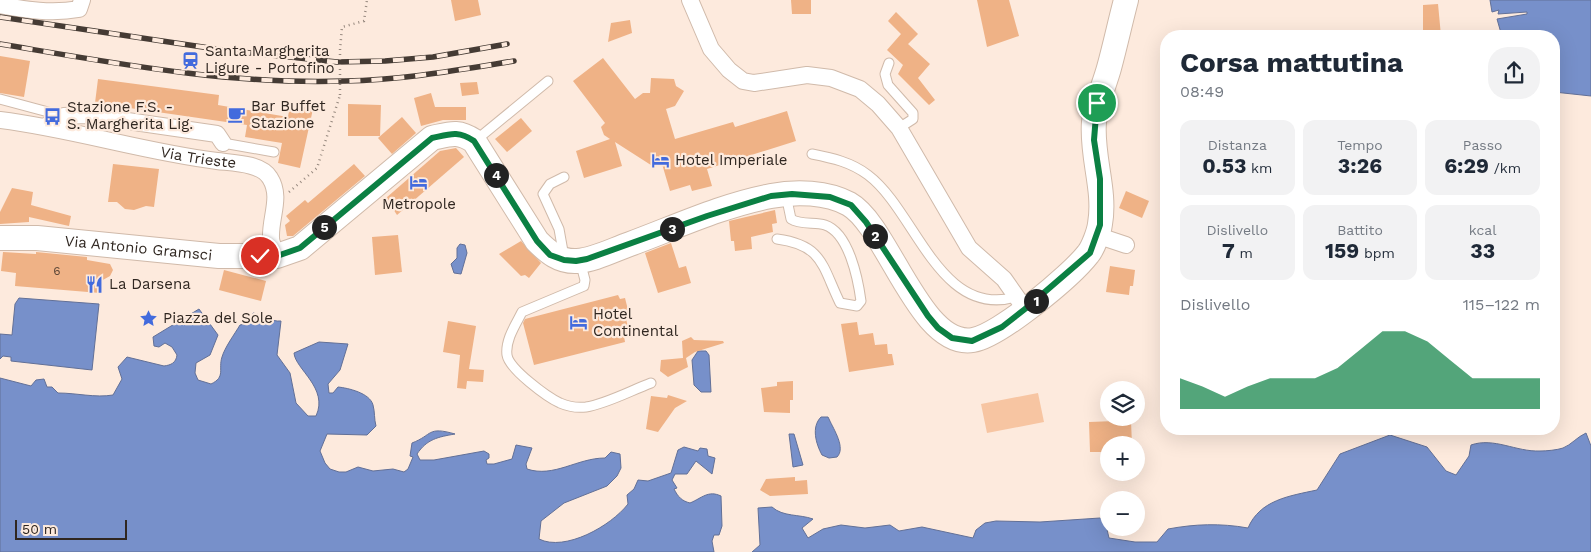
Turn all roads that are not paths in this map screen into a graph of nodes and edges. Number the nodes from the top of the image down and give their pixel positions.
1 (82, 0) edge
2 (690, 0) edge
3 (1126, 0) edge
4 (0, 5) edge
5 (889, 63) dead end
6 (548, 81) dead end
7 (0, 99) edge
8 (64, 116) junction
9 (0, 120) edge
10 (46, 126) junction
11 (899, 128) junction
12 (474, 141) junction
13 (224, 143) joint
14 (274, 152) dead end
15 (812, 154) dead end
16 (564, 177) dead end
17 (786, 194) junction
18 (1096, 235) junction
19 (0, 238) edge
20 (777, 239) dead end
21 (1126, 245) dead end
22 (277, 256) junction
23 (572, 260) junction
24 (1021, 303) junction
25 (651, 383) dead end

1 - 4 street
2 - 11 street
3 - 18 main road
5 - 11 lane
6 - 12 lane
7 - 8 lane
8 - 10 street
8 - 13 street
9 - 10 street, Via Trieste
10 - 22 street, Via Trieste
11 - 24 street
12 - 22 main road, Via Antonio Gramsci
12 - 23 main road
13 - 14 lane
15 - 24 lane
16 - 23 lane
17 - 20 lane
17 - 23 main road
17 - 24 main road
18 - 21 street
18 - 24 main road
19 - 22 main road, Via Antonio Gramsci
23 - 25 lane

